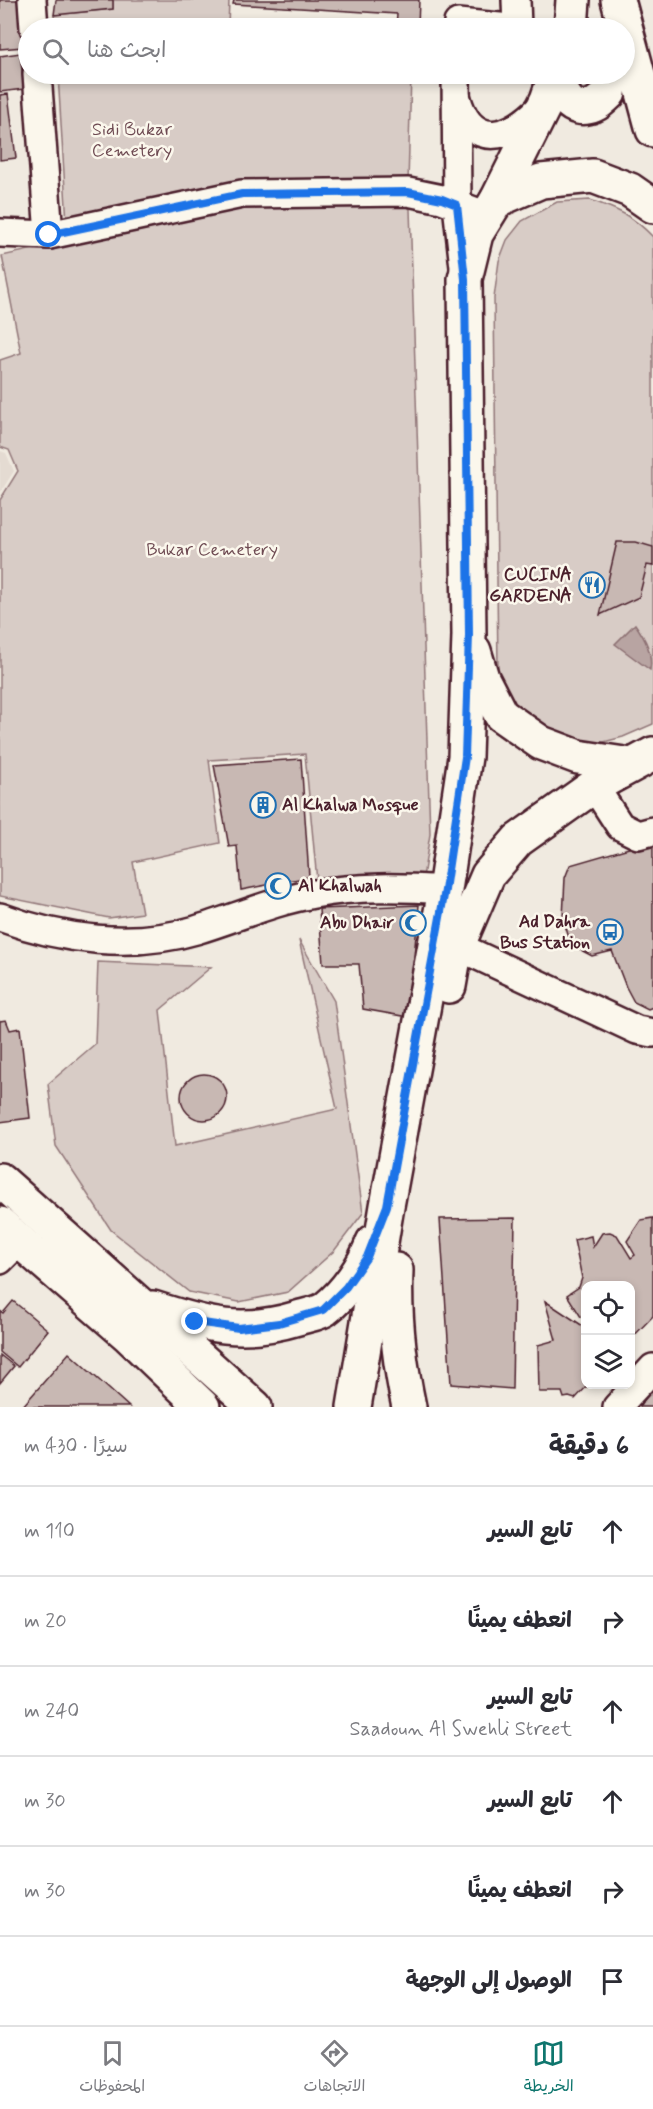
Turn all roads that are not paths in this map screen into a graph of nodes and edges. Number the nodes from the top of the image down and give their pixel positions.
1 (32, 0) edge
2 (516, 0) edge
3 (573, 0) edge
4 (606, 0) edge
5 (618, 0) edge
6 (33, 18) edge
7 (517, 18) edge
8 (572, 18) edge
9 (609, 18) edge
10 (623, 18) edge
11 (635, 63) edge
12 (38, 84) edge
13 (456, 84) edge
14 (552, 84) edge
15 (552, 84) edge
16 (554, 84) edge
17 (610, 84) edge
18 (653, 130) edge
19 (457, 205) junction
20 (653, 206) edge
21 (492, 208) junction
22 (0, 233) edge
23 (49, 235) junction
24 (465, 279) junction
25 (469, 635) junction
26 (642, 760) edge
27 (594, 786) junction
28 (653, 831) edge
29 (445, 890) junction
30 (0, 917) edge
31 (457, 946) junction
32 (653, 1033) edge
33 (0, 1179) edge
34 (387, 1206) junction
35 (6, 1241) edge
36 (396, 1270) junction
37 (139, 1303) junction
38 (129, 1335) junction
39 (653, 1368) edge
40 (171, 1407) edge
41 (203, 1407) edge
42 (255, 1407) edge
43 (354, 1407) edge
44 (375, 1407) edge
45 (409, 1407) edge
46 (617, 1407) edge

1 - 6 street
2 - 7 street
3 - 8 main road
4 - 9 main road
5 - 10 main road
11 - 18 main road
12 - 23 street
13 - 14 street
13 - 19 street
15 - 21 main road
16 - 17 main road
19 - 21 street
19 - 23 street
19 - 24 street
20 - 21 main road
21 - 24 main road
22 - 23 street
24 - 25 main road
25 - 26 main road
25 - 29 main road
26 - 27 main road
27 - 28 street
27 - 31 main road
29 - 30 street
29 - 34 main road
31 - 32 street
31 - 36 main road
33 - 37 main road
34 - 37 main road
34 - 43 main road
35 - 38 main road
36 - 44 main road
36 - 45 main road
37 - 42 main road
38 - 40 main road
38 - 41 main road
39 - 46 street

